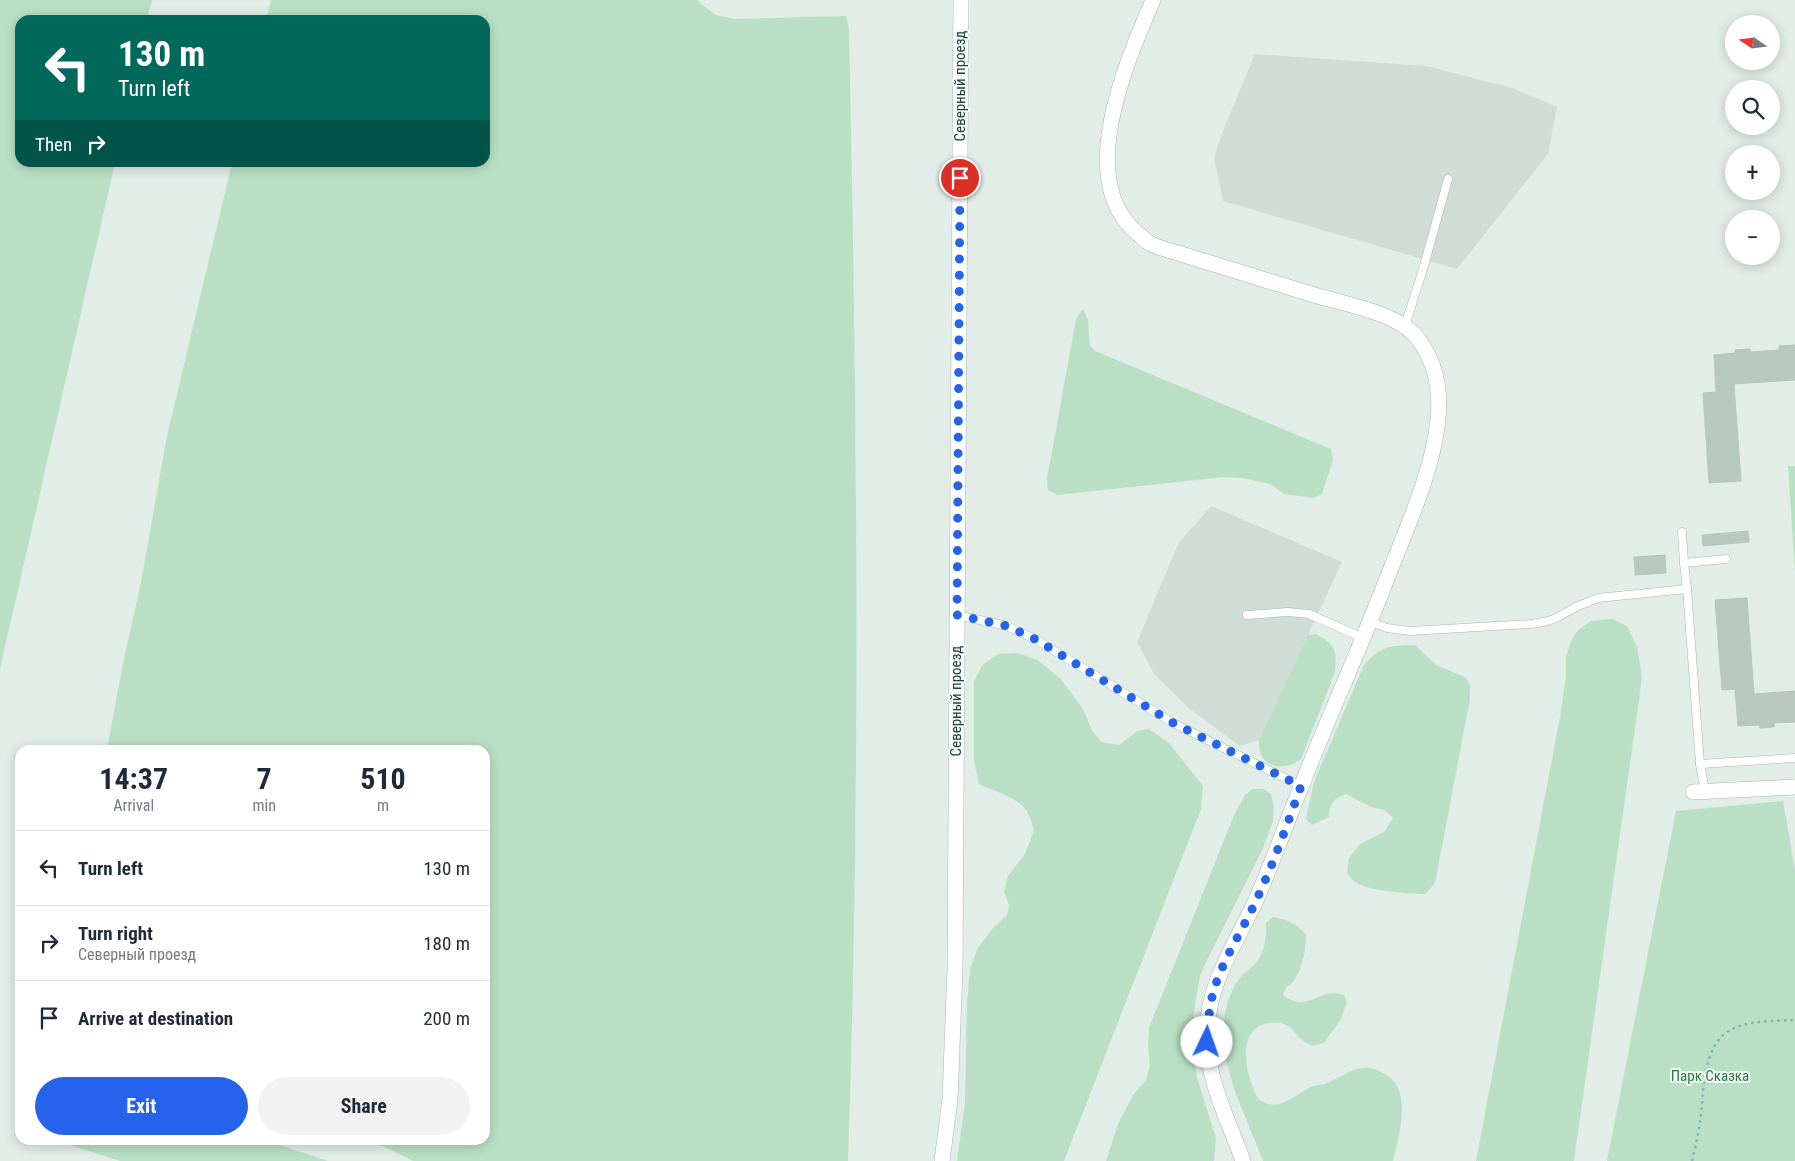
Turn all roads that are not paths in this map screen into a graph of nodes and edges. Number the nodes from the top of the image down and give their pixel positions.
1 (961, 0) edge
2 (1153, 0) edge
3 (1448, 179) dead end
4 (1405, 326) junction
5 (1682, 532) dead end
6 (1726, 559) dead end
7 (1684, 563) junction
8 (1687, 589) junction
9 (957, 615) junction
10 (1247, 615) dead end
11 (1370, 622) junction
12 (1364, 638) junction
13 (1795, 758) edge
14 (1700, 764) junction
15 (1301, 786) junction
16 (1795, 787) edge
17 (1699, 792) joint
18 (942, 1161) edge
19 (1243, 1161) edge

1 - 9 street, Северный проезд
2 - 4 street
3 - 4 lane
4 - 11 street
5 - 7 lane
6 - 7 lane
7 - 8 lane
8 - 11 lane
8 - 14 lane
9 - 15 lane
9 - 18 street, Северный проезд
10 - 12 lane
11 - 12 street
12 - 15 street
13 - 14 lane
14 - 17 lane
15 - 19 street
16 - 17 street

